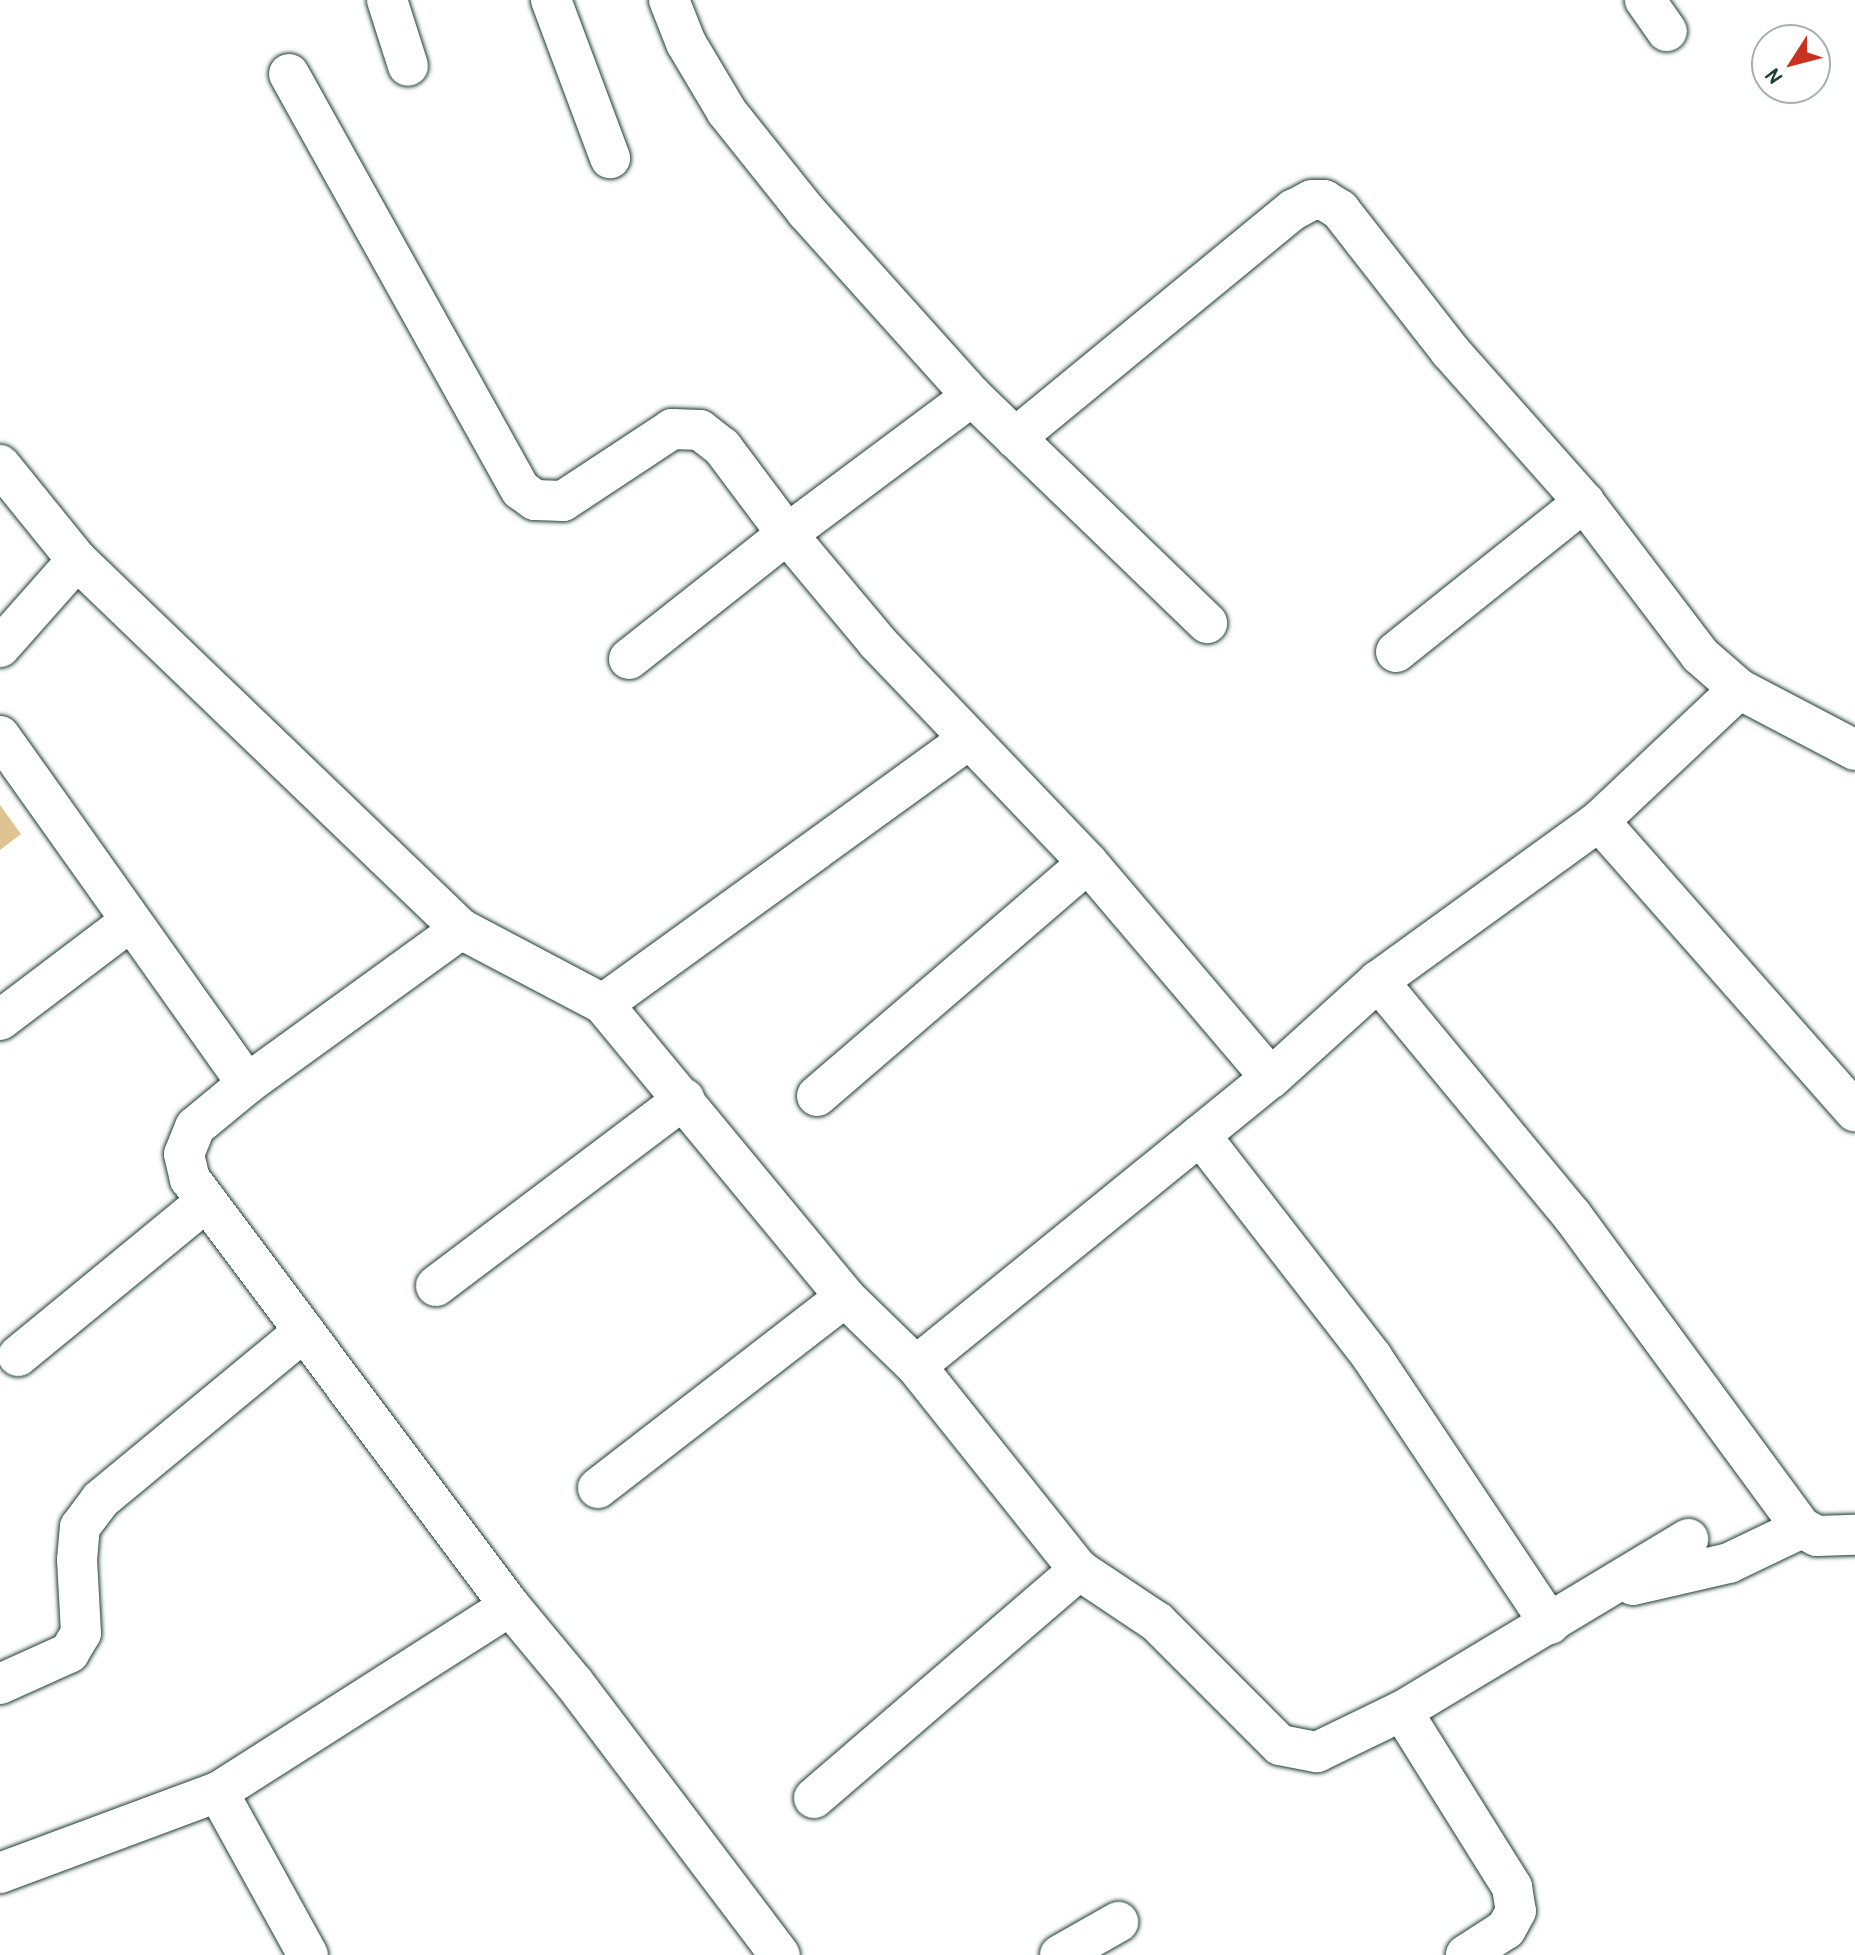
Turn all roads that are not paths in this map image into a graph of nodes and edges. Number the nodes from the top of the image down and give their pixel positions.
1 (387, 0) edge
2 (551, 0) edge
3 (669, 0) edge
4 (408, 66) dead end
5 (289, 74) dead end
6 (610, 158) dead end
7 (972, 396) junction
8 (1015, 438) junction
9 (0, 465) edge
10 (1584, 502) junction
11 (787, 534) junction
12 (77, 560) junction
13 (1207, 623) dead end
14 (0, 647) edge
15 (1396, 652) dead end
16 (629, 659) dead end
17 (1739, 689) junction
18 (0, 736) edge
19 (969, 739) junction
20 (1855, 750) edge
21 (1599, 821) junction
22 (1088, 863) junction
23 (131, 921) junction
24 (461, 929) junction
25 (1378, 981) junction
26 (603, 1004) junction
27 (0, 1020) edge
28 (1271, 1078) junction
29 (247, 1084) junction
30 (817, 1096) dead end
31 (684, 1099) junction
32 (1855, 1111) edge
33 (1200, 1135) junction
34 (207, 1201) junction
35 (436, 1286) dead end
36 (845, 1297) junction
37 (304, 1331) junction
38 (18, 1356) dead end
39 (916, 1366) junction
40 (598, 1488) dead end
41 (1802, 1528) junction
42 (1855, 1535) edge
43 (1688, 1539) dead end
44 (1079, 1570) junction
45 (1603, 1591) junction
46 (510, 1606) junction
47 (1550, 1624) junction
48 (0, 1684) edge
49 (1402, 1711) junction
50 (218, 1792) junction
51 (814, 1798) dead end
52 (0, 1873) edge
53 (1118, 1922) dead end
54 (308, 1955) edge
55 (780, 1955) edge
56 (1060, 1955) edge
57 (1466, 1955) edge

1 - 4 street
2 - 6 street
3 - 7 street
5 - 11 street
7 - 8 street
7 - 11 street
8 - 10 street
8 - 13 street
9 - 12 street
10 - 15 street
10 - 17 street
11 - 16 street
11 - 19 street
12 - 14 street
12 - 24 street
17 - 20 street
17 - 21 street
18 - 23 street
19 - 22 street
19 - 26 street
21 - 25 street
21 - 32 street
22 - 28 street
22 - 30 street
23 - 27 street
23 - 29 street
24 - 26 street
24 - 29 street
25 - 28 street
25 - 41 street
26 - 31 street
28 - 33 street
29 - 34 street
31 - 35 street
31 - 36 street
33 - 39 street
33 - 47 street
34 - 37 street
34 - 38 street
36 - 39 street
36 - 40 street
37 - 46 street
37 - 48 street
39 - 44 street
41 - 42 street
41 - 45 street
43 - 45 street
44 - 49 street
44 - 51 street
45 - 47 street
46 - 50 street
46 - 55 street
47 - 49 street
49 - 57 street
50 - 52 street
50 - 54 street
53 - 56 street

